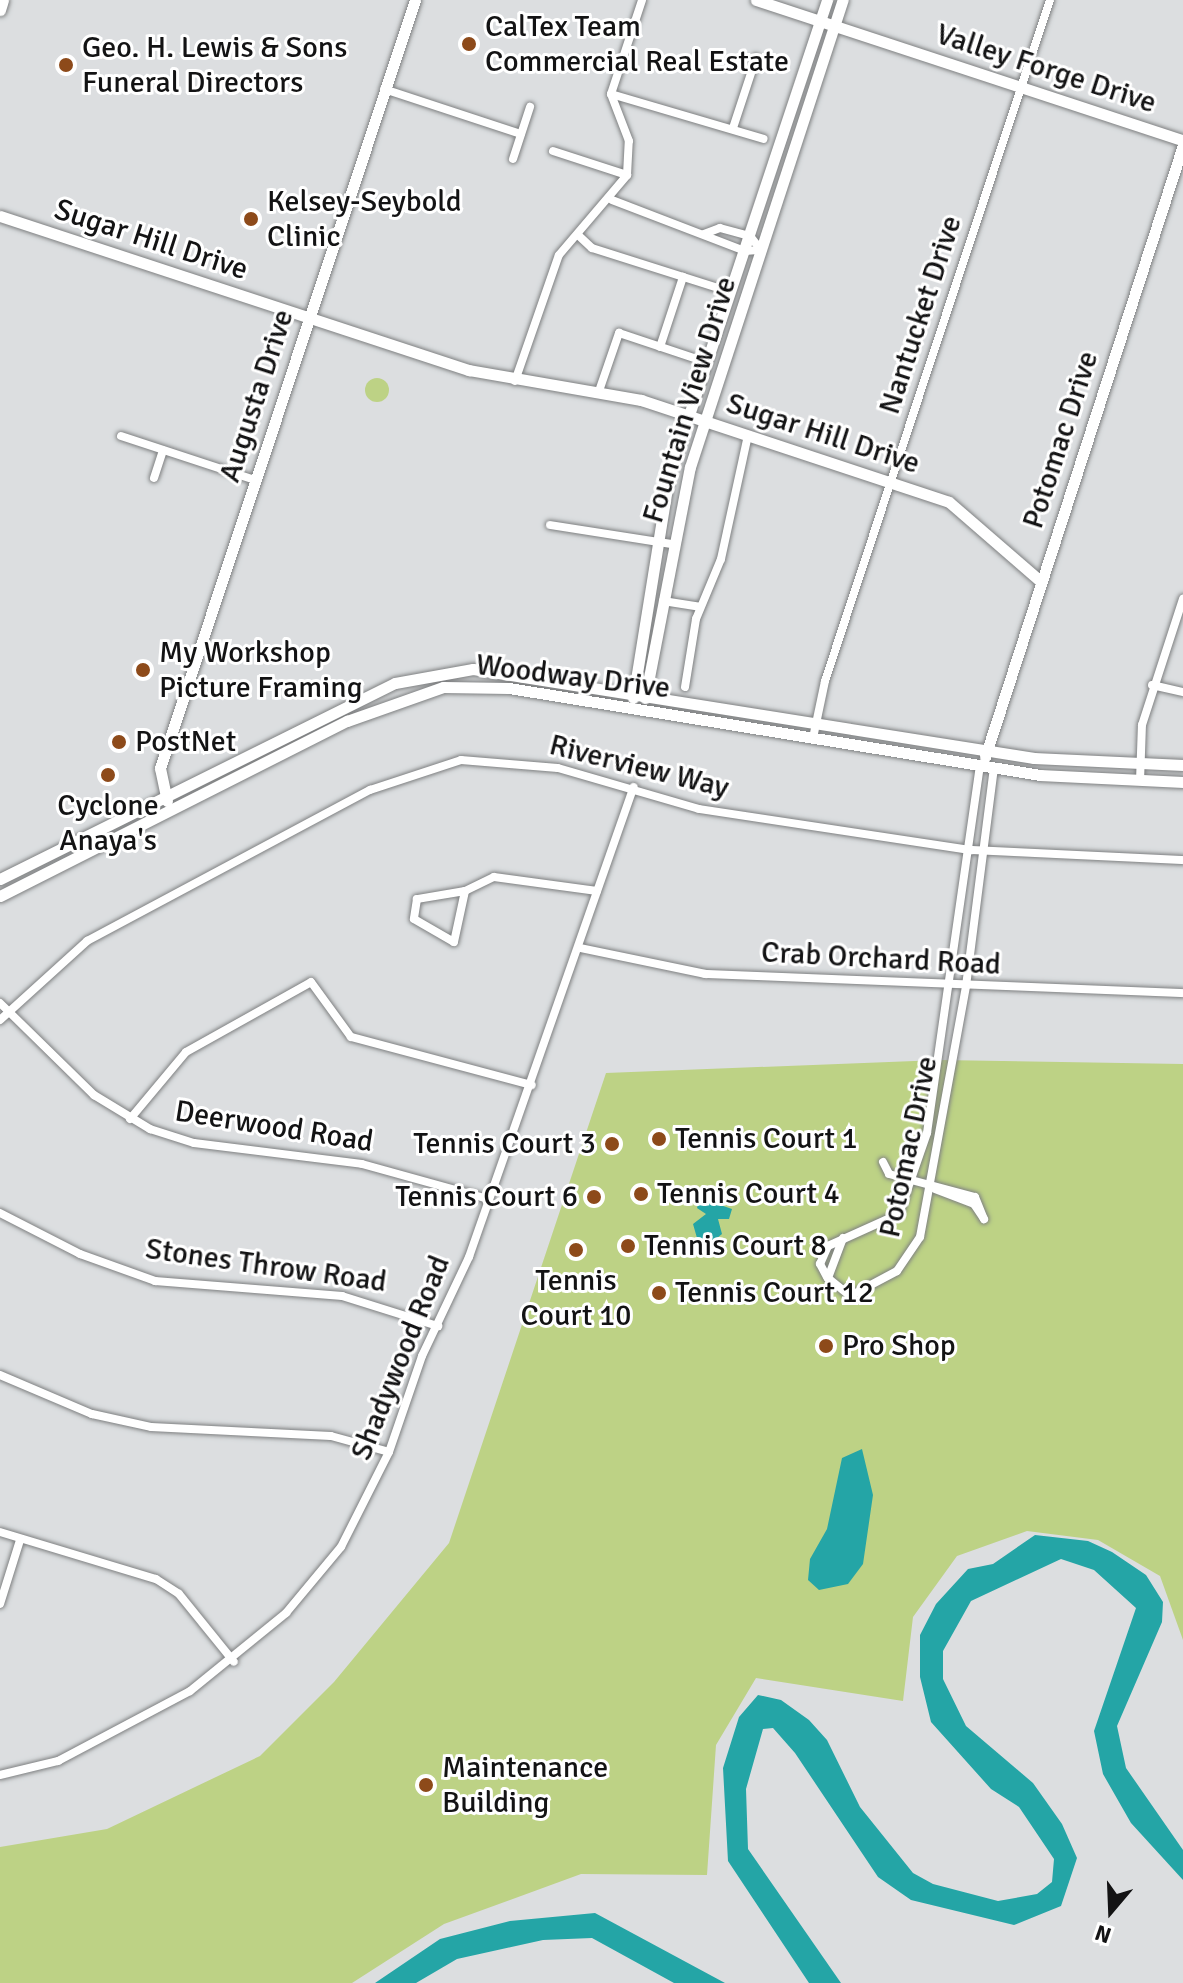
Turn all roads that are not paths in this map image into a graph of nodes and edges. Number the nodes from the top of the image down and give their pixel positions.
1 (3, 0) edge
2 (415, 0) edge
3 (642, 0) edge
4 (756, 0) edge
5 (827, 0) edge
6 (843, 0) edge
7 (1050, 0) edge
8 (0, 10) edge
9 (821, 20) junction
10 (835, 25) junction
11 (756, 58) dead end
12 (1022, 87) junction
13 (384, 89) junction
14 (611, 94) junction
15 (530, 107) dead end
16 (733, 128) junction
17 (521, 134) junction
18 (764, 139) dead end
19 (1183, 142) edge
20 (553, 151) dead end
21 (513, 159) dead end
22 (627, 175) junction
23 (612, 200) junction
24 (0, 216) edge
25 (704, 234) junction
26 (578, 235) junction
27 (750, 236) junction
28 (761, 250) junction
29 (745, 251) junction
30 (683, 277) junction
31 (715, 287) dead end
32 (308, 317) junction
33 (660, 347) junction
34 (694, 358) dead end
35 (515, 382) junction
36 (598, 394) junction
37 (689, 415) junction
38 (705, 421) junction
39 (748, 435) junction
40 (121, 436) dead end
41 (163, 450) junction
42 (154, 478) dead end
43 (255, 480) junction
44 (892, 481) junction
45 (550, 525) dead end
46 (655, 541) junction
47 (671, 544) junction
48 (1039, 580) junction
49 (1183, 599) edge
50 (663, 601) junction
51 (700, 607) junction
52 (512, 674) junction
53 (1152, 685) junction
54 (685, 687) dead end
55 (509, 688) junction
56 (1183, 692) edge
57 (632, 693) junction
58 (648, 695) junction
59 (636, 708) junction
60 (815, 723) junction
61 (281, 737) junction
62 (813, 738) junction
63 (288, 751) junction
64 (989, 751) junction
65 (1141, 764) junction
66 (1183, 765) edge
67 (980, 766) junction
68 (994, 768) junction
69 (1140, 781) junction
70 (1183, 782) edge
71 (634, 787) junction
72 (165, 795) junction
73 (170, 808) junction
74 (59, 850) junction
75 (971, 850) junction
76 (984, 851) junction
77 (1183, 860) edge
78 (65, 863) junction
79 (0, 879) edge
80 (465, 891) junction
81 (597, 891) junction
82 (0, 896) edge
83 (580, 948) junction
84 (952, 985) junction
85 (966, 986) junction
86 (1183, 993) edge
87 (0, 1003) edge
88 (7, 1011) junction
89 (0, 1020) edge
90 (532, 1085) junction
91 (130, 1119) junction
92 (883, 1162) dead end
93 (911, 1181) junction
94 (932, 1188) junction
95 (488, 1199) junction
96 (0, 1213) edge
97 (438, 1326) junction
98 (0, 1375) edge
99 (389, 1452) junction
100 (0, 1532) edge
101 (20, 1540) junction
102 (0, 1604) edge
103 (234, 1662) junction
104 (0, 1775) edge

1 - 8 main road
2 - 13 main road, Augusta Drive
3 - 14 street
4 - 9 main road, Valley Forge Drive
5 - 9 main road, Fountain View Drive
6 - 10 main road, Fountain View Drive
7 - 12 street, Nantucket Drive
9 - 10 main road, Valley Forge Drive
9 - 27 main road, Fountain View Drive
10 - 12 main road, Valley Forge Drive
10 - 28 main road, Fountain View Drive
11 - 16 street
12 - 19 main road, Valley Forge Drive
12 - 44 street, Nantucket Drive
13 - 17 street
13 - 32 main road, Augusta Drive
14 - 16 street
14 - 22 street
15 - 17 street
16 - 18 street
17 - 21 street
19 - 48 main road, Potomac Drive
20 - 22 street
22 - 23 street
23 - 25 street
23 - 26 street
24 - 32 main road, Sugar Hill Drive
25 - 27 street
25 - 29 street
26 - 30 street
26 - 35 street
27 - 28 street
27 - 29 main road, Fountain View Drive
28 - 29 street
28 - 38 main road, Fountain View Drive
29 - 37 main road, Fountain View Drive
30 - 31 street
30 - 33 street
32 - 35 main road, Sugar Hill Drive
32 - 43 main road, Augusta Drive
33 - 34 street
33 - 36 street
35 - 36 main road, Sugar Hill Drive
36 - 37 main road, Sugar Hill Drive
37 - 38 main road, Sugar Hill Drive
37 - 46 main road, Fountain View Drive
38 - 39 main road, Sugar Hill Drive
38 - 47 main road, Fountain View Drive
39 - 44 main road, Sugar Hill Drive
39 - 51 street
40 - 41 street
41 - 42 street
41 - 43 street
43 - 72 main road, Augusta Drive
44 - 48 main road, Sugar Hill Drive
44 - 60 street, Nantucket Drive
45 - 46 street
46 - 47 street
46 - 57 main road, Fountain View Drive
47 - 50 main road, Fountain View Drive
48 - 64 main road, Potomac Drive
49 - 53 street
50 - 51 street
50 - 58 main road, Fountain View Drive
51 - 54 street
52 - 55 main road
52 - 57 main road, Woodway Drive
52 - 61 main road, Woodway Drive
53 - 56 street
53 - 65 street
55 - 59 main road, Woodway Drive
55 - 63 main road, Woodway Drive
57 - 58 main road, Woodway Drive
57 - 59 main road, Fountain View Drive
58 - 59 main road
58 - 60 main road, Woodway Drive
59 - 62 main road, Woodway Drive
60 - 62 street, Nantucket Drive
60 - 64 main road, Woodway Drive
61 - 63 main road
61 - 72 main road, Woodway Drive
62 - 67 main road, Woodway Drive
63 - 73 main road, Woodway Drive
64 - 65 main road, Woodway Drive
64 - 67 main road, Potomac Drive
64 - 68 main road, Potomac Drive
65 - 66 main road, Woodway Drive
65 - 69 street
67 - 68 main road, Woodway Drive
67 - 75 street, Potomac Drive
68 - 69 main road, Woodway Drive
68 - 76 street, Potomac Drive
69 - 70 main road, Woodway Drive
71 - 75 street, Riverview Way
71 - 81 street, Shadywood Road
71 - 88 street, Riverview Way
72 - 73 main road, Augusta Drive
72 - 74 main road, Woodway Drive
73 - 78 main road, Woodway Drive
74 - 78 main road
74 - 79 main road, Woodway Drive
75 - 76 street, Riverview Way
75 - 84 street, Potomac Drive
76 - 77 street, Riverview Way
76 - 85 street, Potomac Drive
78 - 82 main road, Woodway Drive
80 - 80 street
80 - 81 street
81 - 83 street, Shadywood Road
83 - 84 street, Crab Orchard Road
83 - 90 street, Shadywood Road
84 - 85 street, Crab Orchard Road
84 - 93 street, Potomac Drive
85 - 86 street, Crab Orchard Road
85 - 94 street, Potomac Drive
87 - 88 street, Deerwood Road
88 - 89 street, Riverview Way
88 - 91 street, Deerwood Road
90 - 91 street
90 - 95 street, Shadywood Road
91 - 95 street, Deerwood Road
92 - 93 street
93 - 94 street
93 - 94 street, Potomac Drive
94 - 94 street
95 - 97 street, Shadywood Road
96 - 97 street, Stones Throw Road
97 - 99 street, Shadywood Road
98 - 99 street
99 - 103 street, Shadywood Road
100 - 101 street
101 - 102 street
101 - 103 street
103 - 104 street, Shadywood Road

